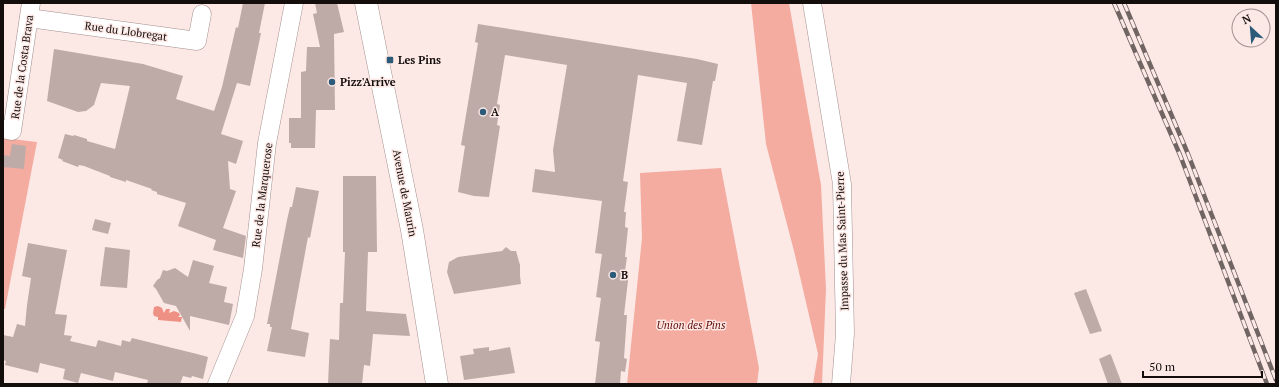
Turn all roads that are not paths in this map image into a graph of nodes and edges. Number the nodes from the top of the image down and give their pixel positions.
1 (294, 3) edge
2 (366, 3) edge
3 (812, 3) edge
4 (30, 10) edge
5 (202, 14) dead end
6 (8, 130) edge
7 (218, 384) edge
8 (437, 384) edge
9 (841, 384) edge

1 - 7 street, Rue de la Marquerose
2 - 8 street, Avenue de Maurin
3 - 9 street, Impasse du Mas Saint-Pierre
4 - 5 street, Rue du Llobregat
4 - 6 street, Rue de la Costa Brava

